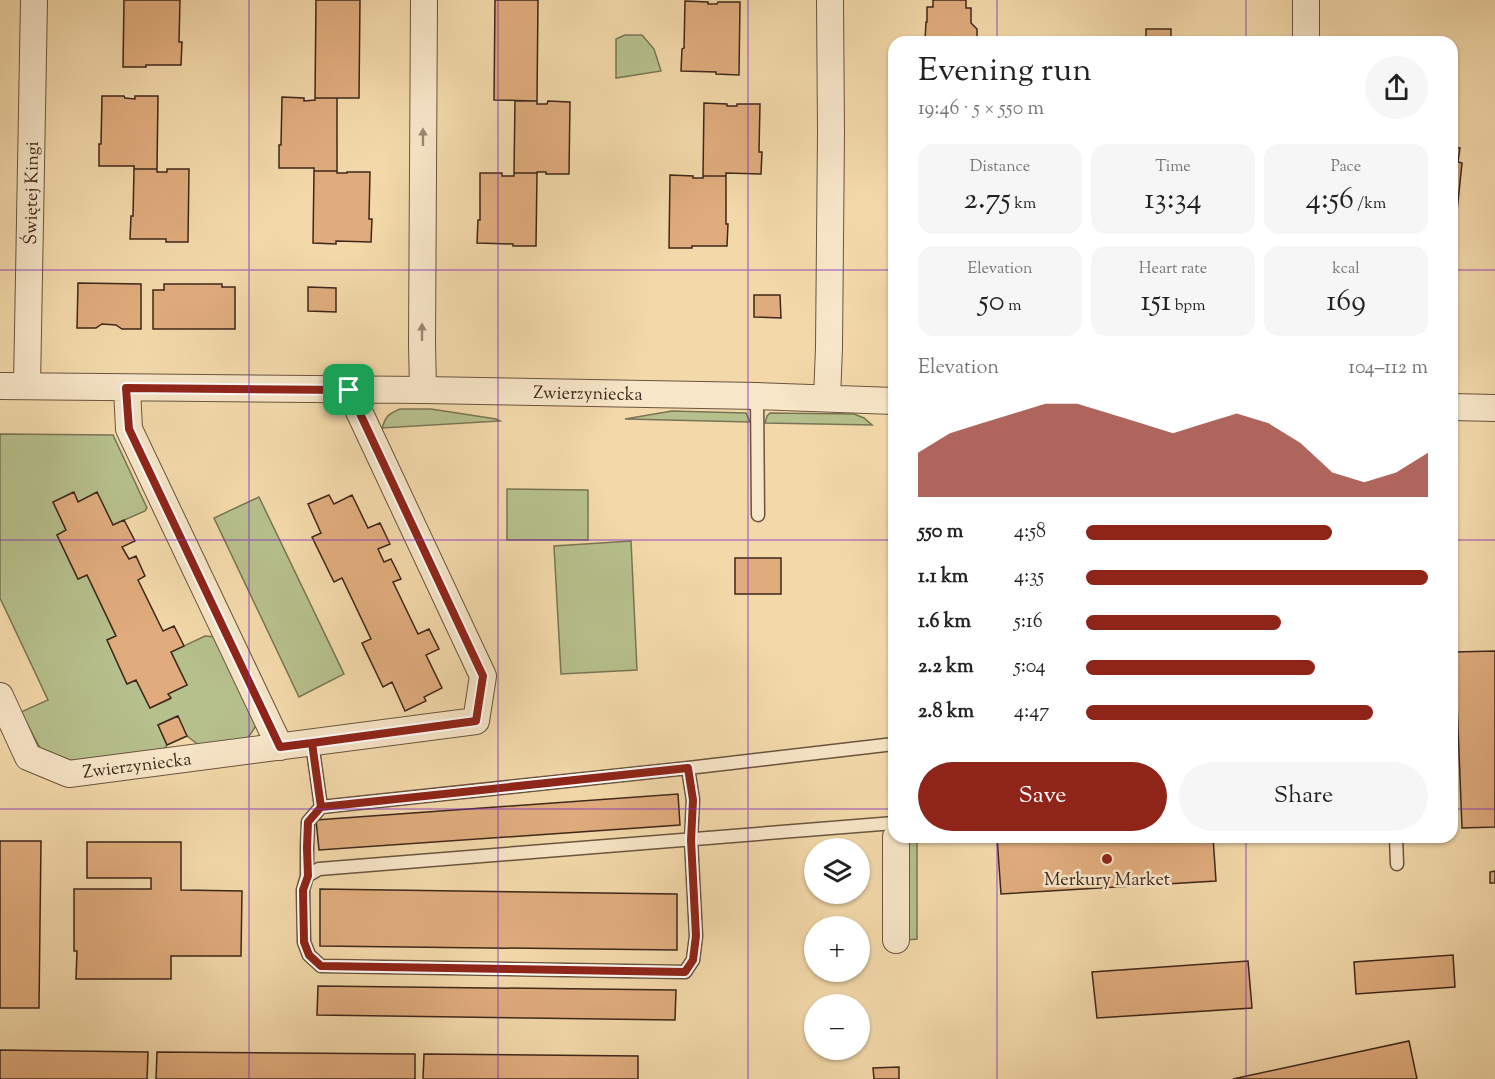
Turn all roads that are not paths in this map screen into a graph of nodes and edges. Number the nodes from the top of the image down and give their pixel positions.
1 (34, 0) edge
2 (424, 0) edge
3 (830, 0) edge
4 (1306, 0) edge
5 (1306, 36) edge
6 (0, 387) edge
7 (27, 387) junction
8 (126, 388) junction
9 (349, 390) junction
10 (423, 390) junction
11 (757, 396) junction
12 (827, 398) junction
13 (888, 401) edge
14 (1458, 407) edge
15 (1495, 408) edge
16 (758, 515) dead end
17 (0, 696) edge
18 (312, 743) junction
19 (888, 745) edge
20 (280, 747) junction
21 (688, 768) junction
22 (321, 807) junction
23 (888, 824) edge
24 (691, 840) junction
25 (896, 843) edge
26 (1396, 843) edge
27 (1397, 864) dead end
28 (308, 876) junction
29 (896, 940) dead end

1 - 7 street, Świętej Kingi
10 -> 2 street
3 - 12 street
4 - 5 street
6 - 7 street, Zwierzyniecka
7 - 8 street, Zwierzyniecka
8 - 9 street, Zwierzyniecka
8 - 20 street
9 - 10 street, Zwierzyniecka
9 - 18 street, Zwierzyniecka
10 - 11 street, Zwierzyniecka
11 - 12 street, Zwierzyniecka
11 - 16 lane
12 - 13 street, Zwierzyniecka
14 - 15 street
17 - 20 street, Zwierzyniecka
18 - 20 street, Zwierzyniecka
18 - 22 lane
19 - 21 lane
21 - 22 lane
21 - 24 lane
22 - 28 lane
23 - 24 lane
24 - 28 lane
24 - 28 lane
25 - 29 street
26 - 27 lane

